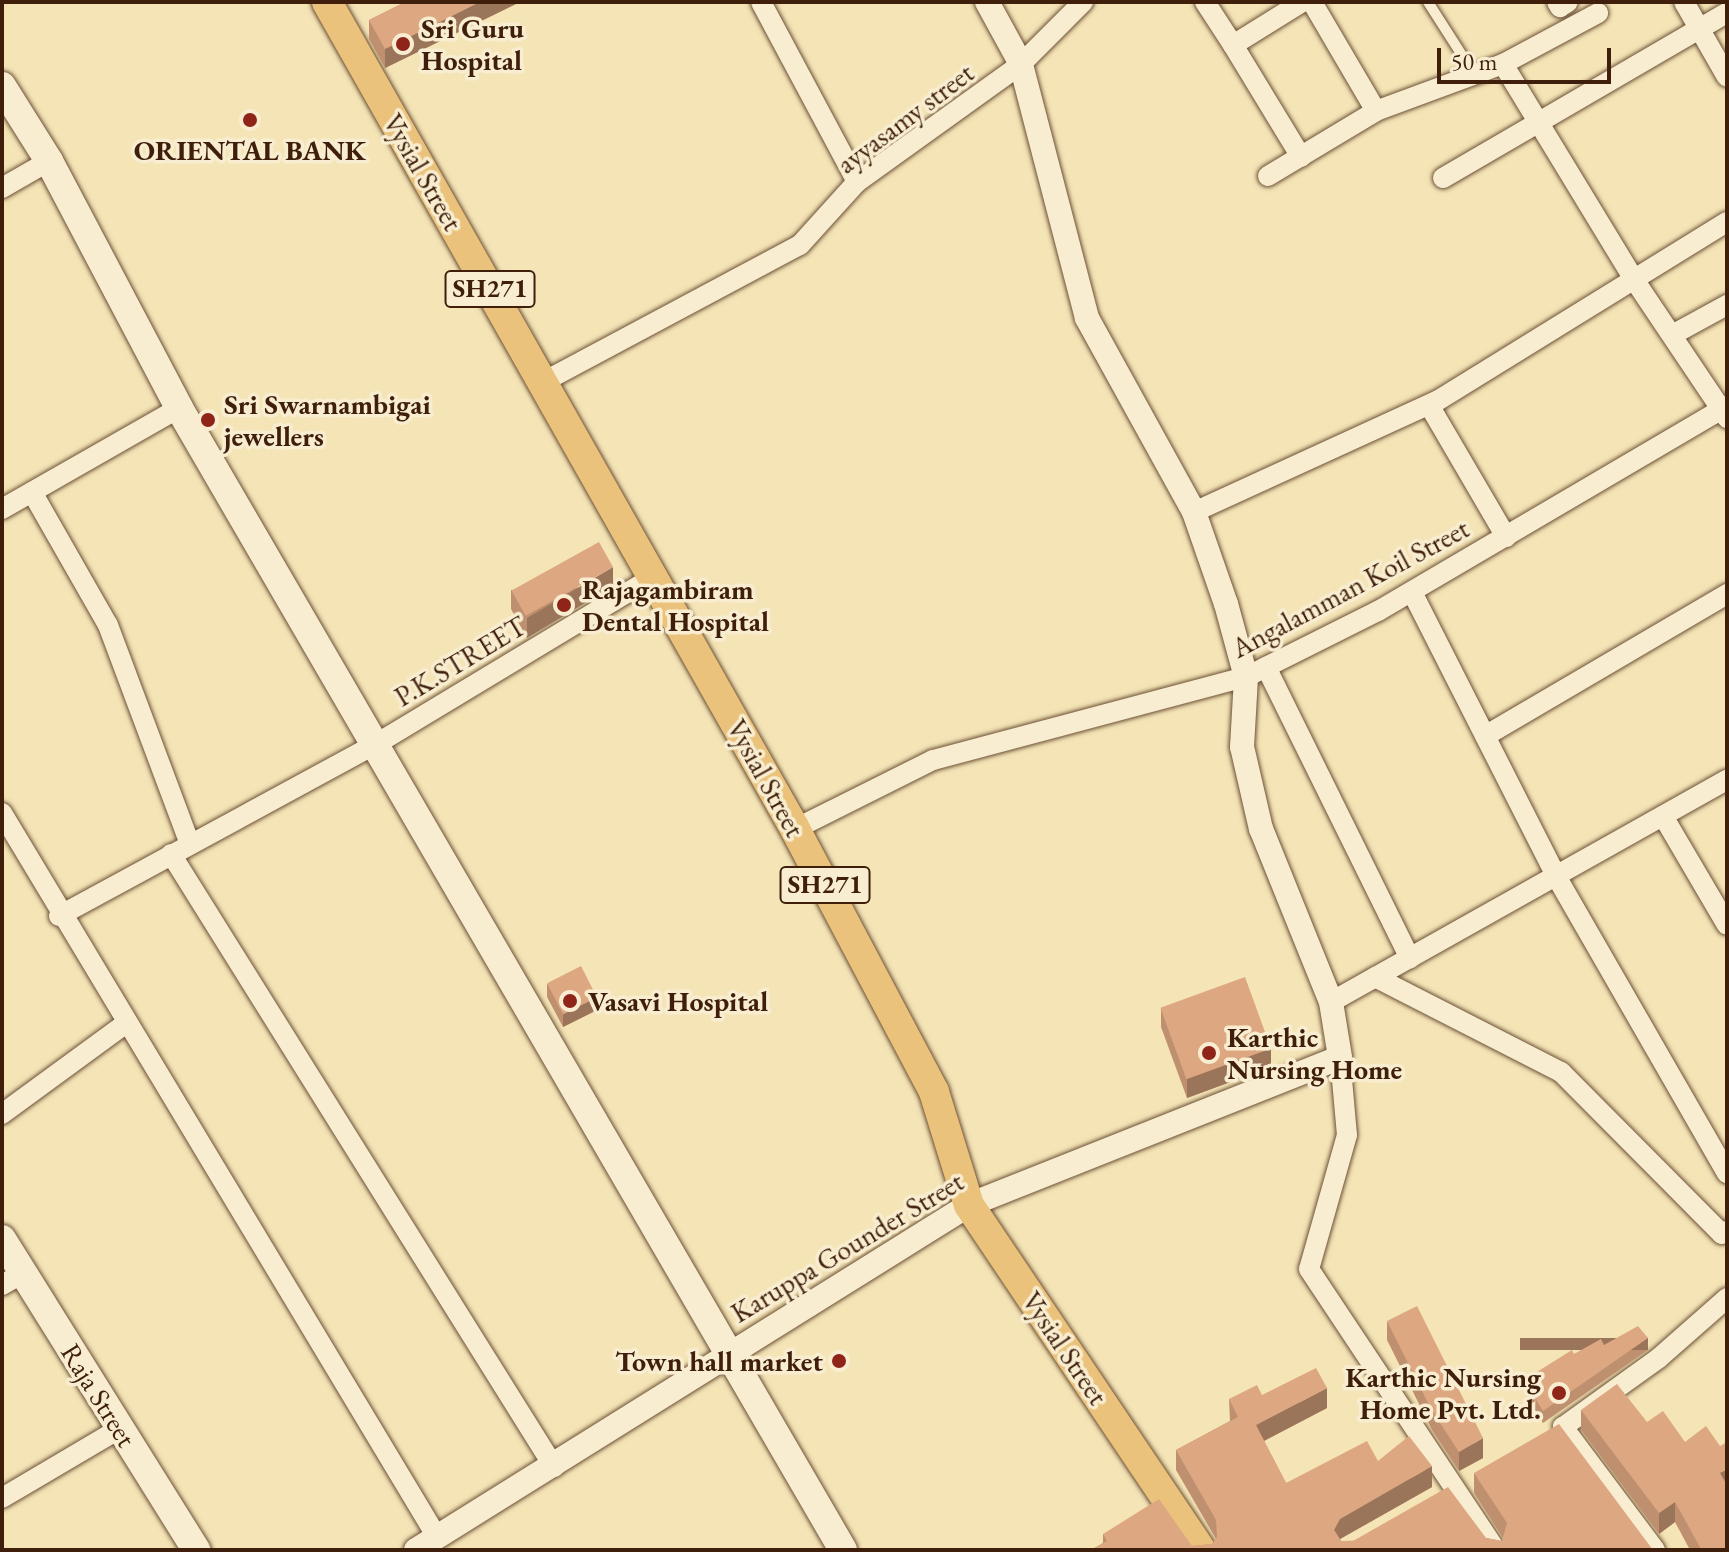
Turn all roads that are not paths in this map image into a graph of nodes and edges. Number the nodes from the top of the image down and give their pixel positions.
1 (327, 2) edge
2 (761, 2) edge
3 (987, 2) edge
4 (1083, 2) edge
5 (1205, 2) edge
6 (1302, 2) edge
7 (1312, 2) edge
8 (1428, 2) edge
9 (1557, 2) edge
10 (1568, 2) edge
11 (1684, 2) edge
12 (1598, 13) dead end
13 (1727, 13) edge
14 (1700, 30) junction
15 (1233, 45) junction
16 (1021, 64) junction
17 (1503, 64) junction
18 (1475, 75) junction
19 (1727, 77) edge
20 (2, 86) edge
21 (1376, 111) junction
22 (1539, 123) junction
23 (1301, 157) junction
24 (49, 161) junction
25 (1268, 176) dead end
26 (1443, 178) dead end
27 (857, 182) junction
28 (2, 188) edge
29 (1727, 222) edge
30 (1633, 278) junction
31 (1727, 305) edge
32 (1672, 335) junction
33 (543, 382) junction
34 (1429, 405) junction
35 (179, 408) junction
36 (1725, 411) edge
37 (32, 492) junction
38 (2, 509) edge
39 (1194, 512) junction
40 (1506, 537) junction
41 (653, 577) junction
42 (1412, 592) junction
43 (1727, 594) edge
44 (1256, 672) junction
45 (1485, 736) junction
46 (378, 743) junction
47 (1727, 780) edge
48 (2, 813) edge
49 (1663, 816) junction
50 (795, 829) junction
51 (190, 844) junction
52 (171, 854) junction
53 (1556, 876) junction
54 (59, 916) junction
55 (1727, 925) edge
56 (1410, 958) junction
57 (1375, 977) junction
58 (1331, 1002) junction
59 (125, 1024) junction
60 (1340, 1057) junction
61 (2, 1114) edge
62 (1727, 1173) edge
63 (969, 1205) junction
64 (1725, 1235) edge
65 (2, 1239) edge
66 (13, 1279) edge
67 (1727, 1298) edge
68 (731, 1351) junction
69 (119, 1429) junction
70 (554, 1467) junction
71 (2, 1498) edge
72 (426, 1543) edge
73 (196, 1550) edge
74 (843, 1550) edge
75 (1201, 1550) edge
76 (1496, 1550) edge
77 (1655, 1550) edge

1 - 33 main road, Vysial Street / SH271
2 - 27 street
3 - 16 street
4 - 16 street, ayyasamy street
5 - 15 street
6 - 15 street
7 - 21 street
8 - 18 lane
9 - 10 street
11 - 14 street
12 - 17 street
13 - 14 street
14 - 19 street
14 - 22 street
15 - 23 street
16 - 27 street, ayyasamy street
16 - 39 street
17 - 18 street
17 - 22 street
18 - 21 street
20 - 24 main road
21 - 23 street
22 - 26 street
22 - 30 street
23 - 25 street
24 - 28 street
24 - 35 main road
27 - 33 street, ayyasamy street
29 - 30 street
30 - 32 street
30 - 34 street
31 - 32 street
32 - 36 street
33 - 41 main road, Vysial Street / SH271
34 - 39 street
34 - 40 street
35 - 37 street
35 - 46 main road
36 - 40 street, Angalamman Koil Street
37 - 38 street
37 - 51 street
39 - 44 street
40 - 42 street, Angalamman Koil Street
41 - 46 street, P.K.STREET
41 - 50 main road, Vysial Street / SH271
42 - 44 street, Angalamman Koil Street
42 - 45 street
43 - 45 street
44 - 50 street, Angalamman Koil Street
44 - 56 street
44 - 58 street
45 - 53 street
46 - 51 street, P.K.STREET
46 - 68 main road
47 - 49 street
48 - 54 street
49 - 53 street
49 - 55 street
50 - 63 main road, Vysial Street / SH271
51 - 52 street, P.K.STREET
52 - 54 street, P.K.STREET
52 - 70 street
53 - 56 street
53 - 62 street
54 - 59 street
56 - 57 street
57 - 58 street
57 - 64 street
58 - 60 street
59 - 61 street
59 - 72 street
60 - 63 street, Karuppa Gounder Street
60 - 76 street
63 - 68 street, Karuppa Gounder Street
63 - 75 main road, Vysial Street / SH271
65 - 66 main road, Raja Street
66 - 69 main road, Raja Street
67 - 77 street
68 - 70 street, Karuppa Gounder Street
68 - 74 main road
69 - 71 street
69 - 73 main road, Raja Street
70 - 72 street, Karuppa Gounder Street

